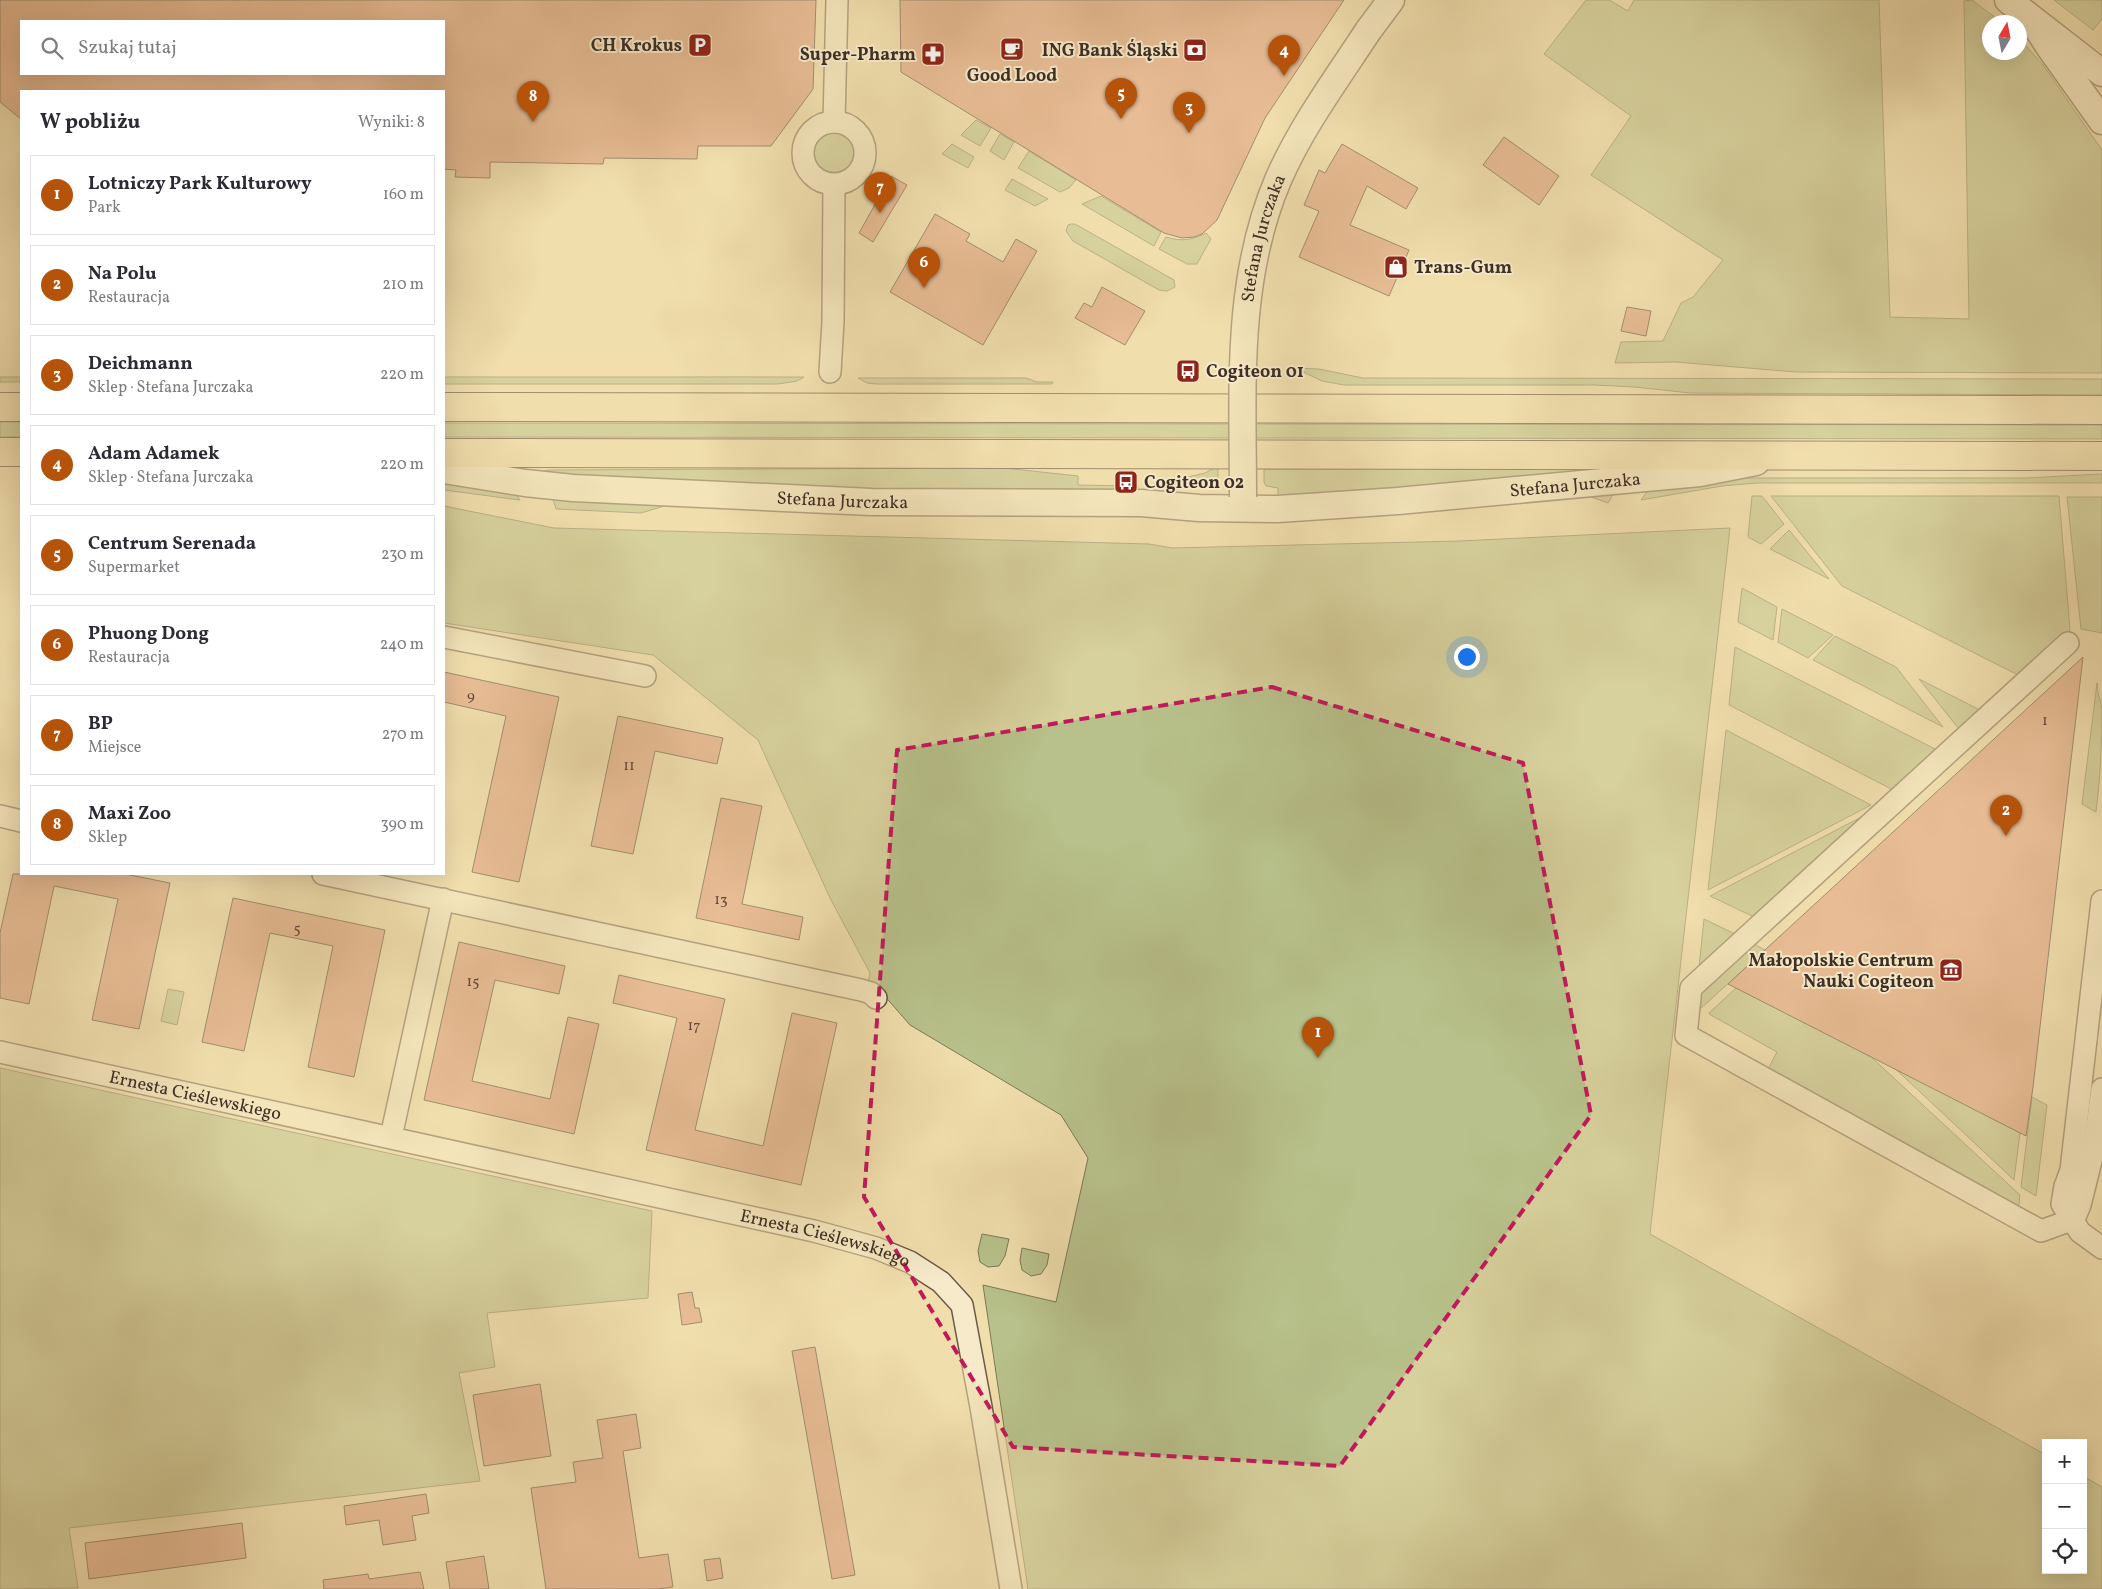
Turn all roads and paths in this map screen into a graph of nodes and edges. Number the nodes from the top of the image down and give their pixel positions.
1 (836, 0) edge
2 (1391, 0) edge
3 (2008, 0) edge
4 (2031, 19) junction
5 (2100, 72) edge
6 (2077, 86) junction
7 (2102, 121) edge
8 (834, 122) junction
9 (834, 184) junction
10 (830, 372) dead end
11 (0, 407) edge
12 (20, 407) edge
13 (445, 407) edge
14 (2102, 410) edge
15 (0, 452) edge
16 (20, 452) edge
17 (445, 453) edge
18 (1786, 456) junction
19 (2102, 456) edge
20 (445, 470) edge
21 (1243, 503) junction
22 (445, 637) edge
23 (2068, 643) dead end
24 (645, 676) dead end
25 (0, 816) edge
26 (20, 821) edge
27 (334, 875) edge
28 (443, 899) junction
29 (2102, 901) edge
30 (876, 998) dead end
31 (0, 1052) edge
32 (2102, 1089) edge
33 (391, 1137) junction
34 (2102, 1176) edge
35 (2075, 1185) junction
36 (2074, 1219) junction
37 (2102, 1248) edge
38 (1011, 1589) edge

1 - 8 street
2 - 21 street, Stefana Jurczaka, bridge
3 - 4 street
4 - 5 street
4 - 6 street
5 - 6 street
6 - 7 street
8 - 9 street
8 - 9 street
9 - 10 street
11 - 12 main road
13 - 14 main road
15 - 16 main road
17 - 18 main road
18 - 19 main road
18 - 21 street, Stefana Jurczaka
20 - 21 street, Stefana Jurczaka
22 - 24 street
23 - 36 street
25 - 26 street
27 - 28 street
28 - 30 street
28 - 33 street
29 - 35 street
31 - 33 street, Ernesta Cieślewskiego
32 - 35 street
33 - 38 street, Ernesta Cieślewskiego
34 - 35 street
35 - 36 street
36 - 37 street

